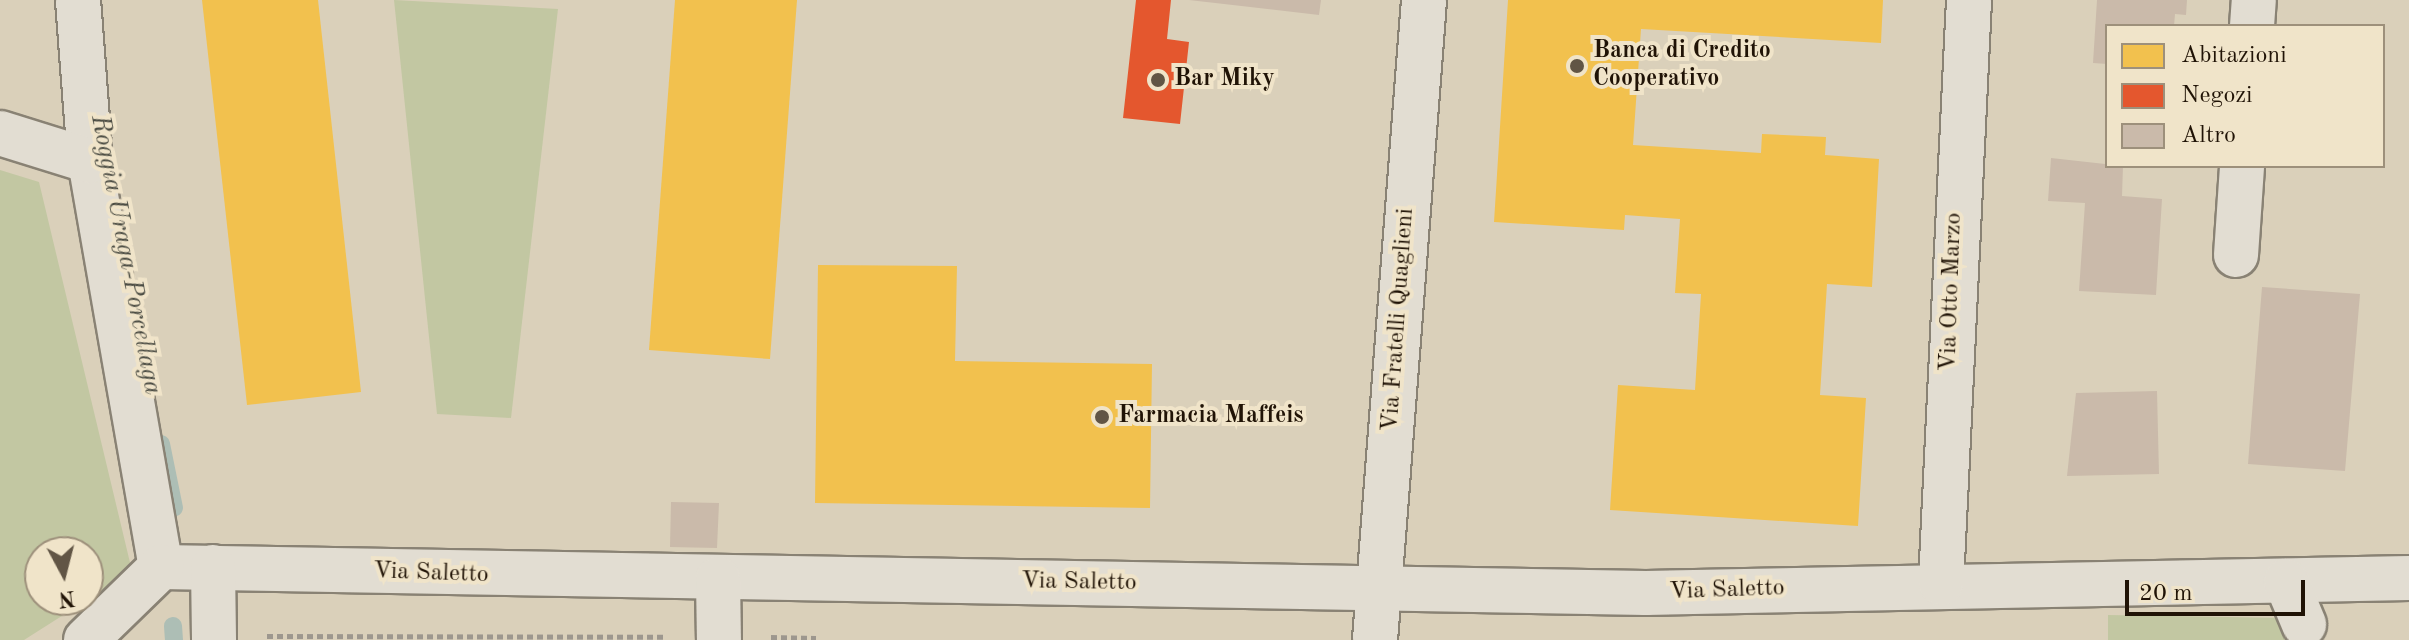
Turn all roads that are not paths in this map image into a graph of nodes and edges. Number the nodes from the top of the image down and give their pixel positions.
1 (78, 0) edge
2 (1424, 0) edge
3 (1969, 0) edge
4 (2254, 0) edge
5 (2252, 24) edge
6 (0, 133) edge
7 (90, 161) junction
8 (2242, 168) edge
9 (2236, 255) dead end
10 (161, 567) junction
11 (213, 567) junction
12 (2409, 578) edge
13 (718, 579) junction
14 (1941, 583) junction
15 (1378, 586) junction
16 (2295, 615) edge
17 (214, 638) edge
18 (700, 638) edge
19 (86, 640) edge
20 (1375, 640) edge

1 - 7 street
2 - 15 street, Via Fratelli Quaglieni
3 - 14 street, Via Otto Marzo
4 - 5 street
6 - 7 street
7 - 10 street
8 - 9 street
10 - 11 street, Via Saletto
10 - 19 street
11 - 13 street, Via Saletto
11 - 17 street
12 - 16 street, Via Saletto
13 - 15 street, Via Saletto
13 - 18 street
14 - 15 street, Via Saletto
14 - 16 street, Via Saletto
15 - 20 street, Via Fratelli Quaglieni

